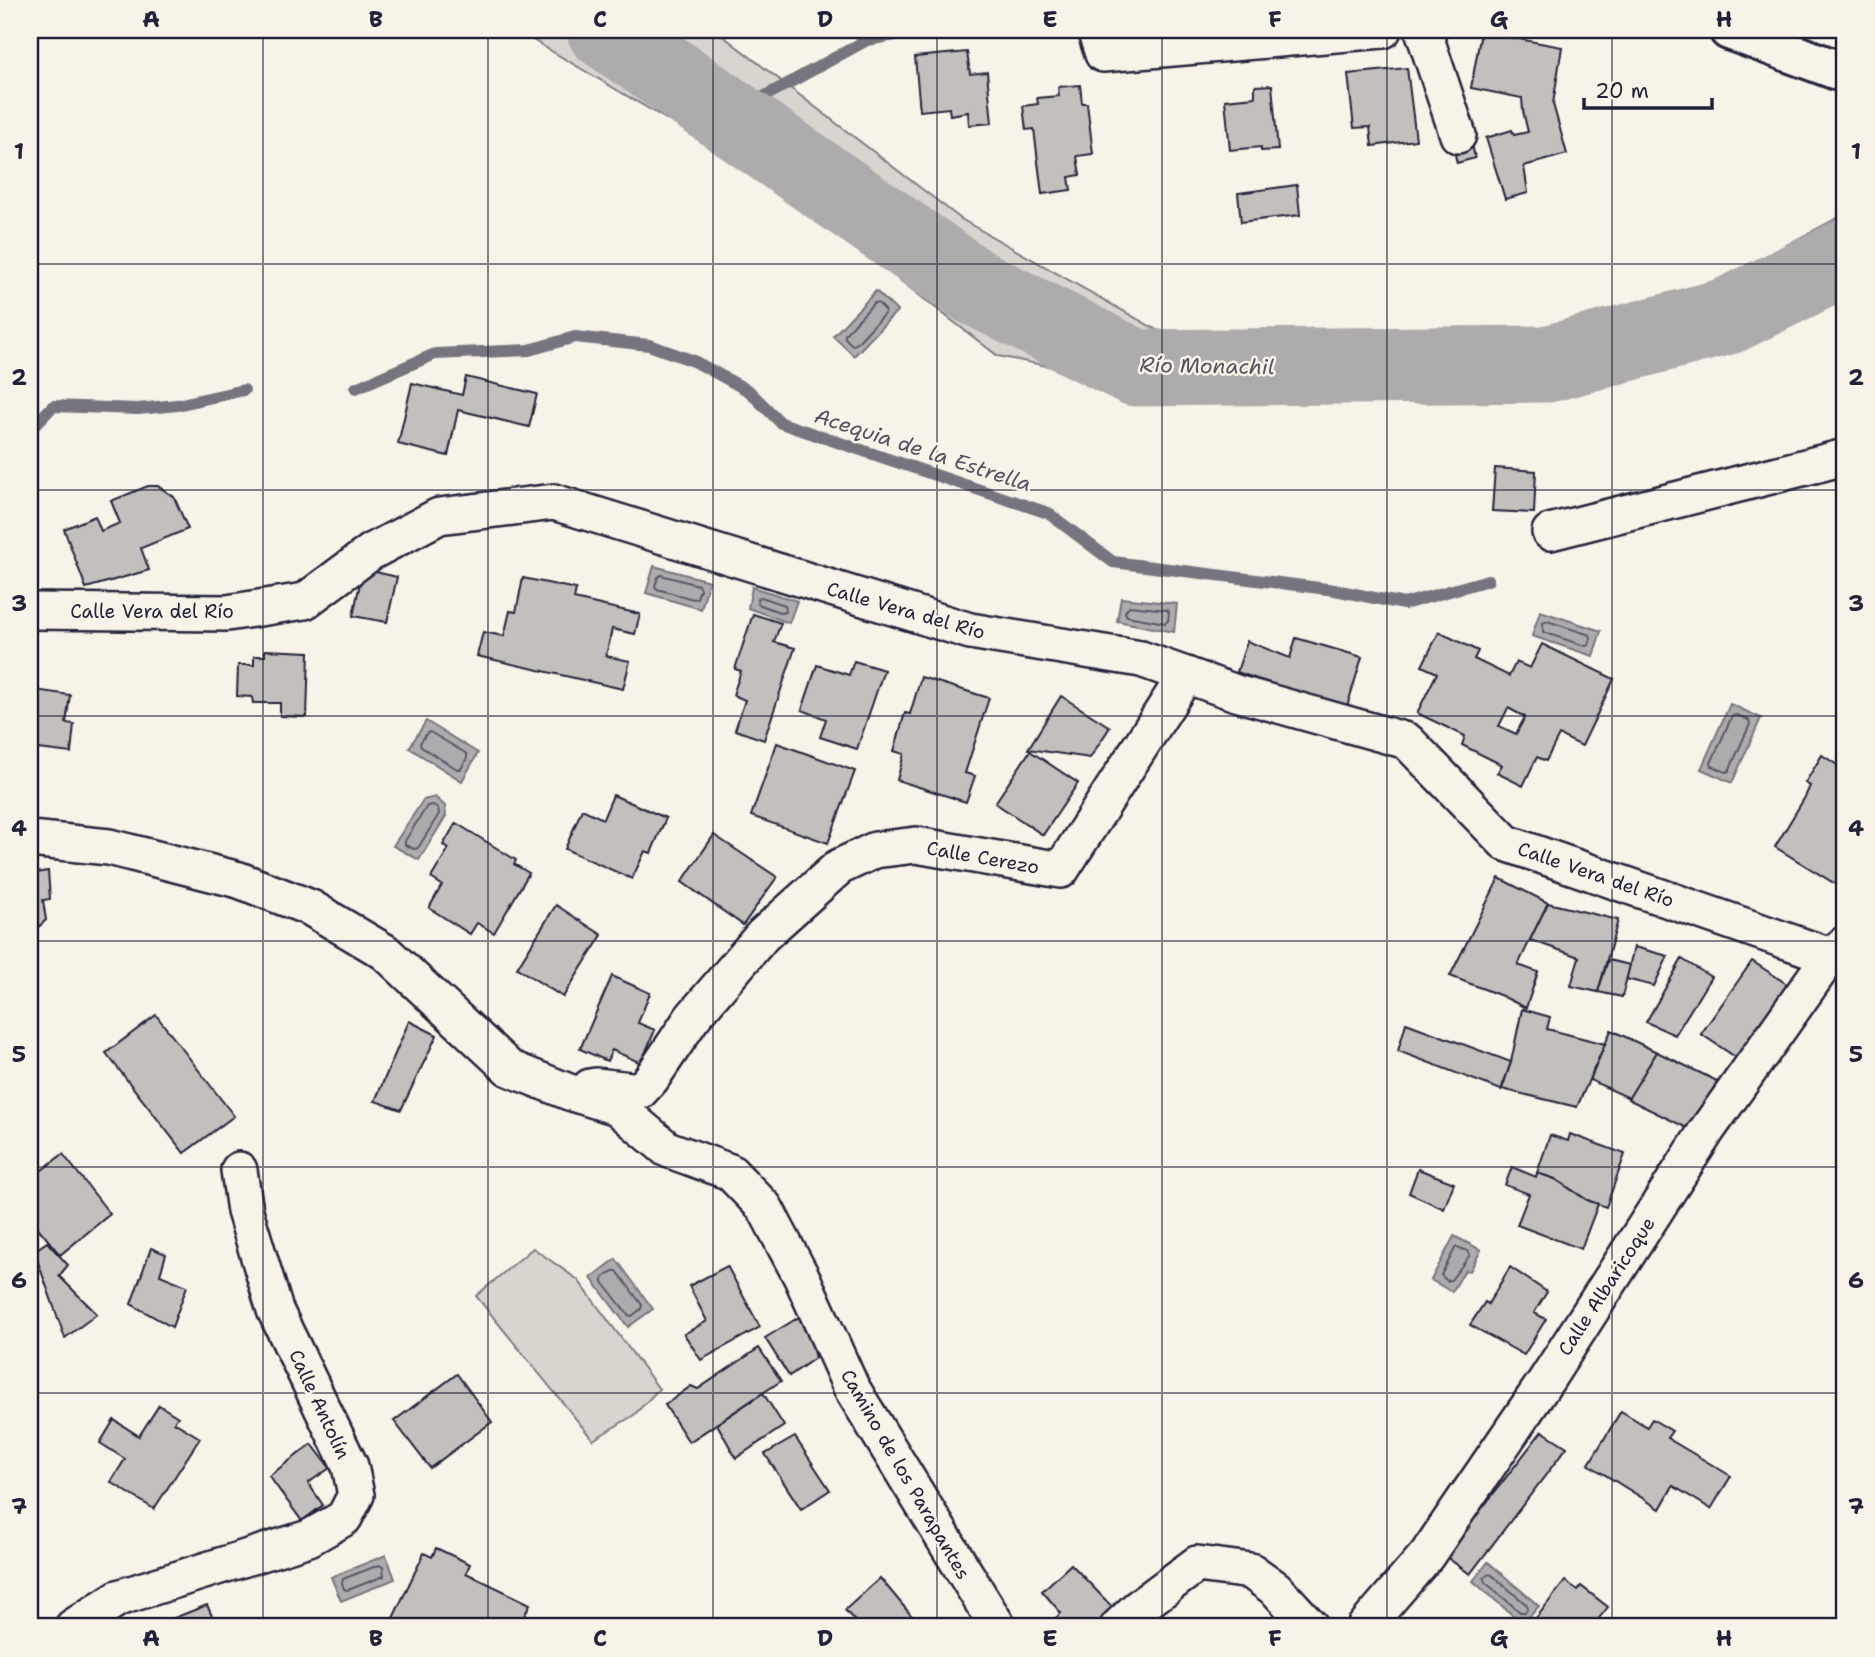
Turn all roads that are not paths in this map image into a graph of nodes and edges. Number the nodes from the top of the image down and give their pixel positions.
1 (1095, 30) edge
2 (1383, 30) edge
3 (1423, 30) edge
4 (1729, 30) edge
5 (1845, 73) edge
6 (1458, 135) dead end
7 (1845, 457) edge
8 (1550, 532) dead end
9 (30, 611) edge
10 (1186, 675) junction
11 (30, 839) edge
12 (1838, 950) edge
13 (569, 1092) junction
14 (239, 1170) dead end
15 (985, 1621) edge
16 (73, 1627) edge
17 (1118, 1627) edge
18 (1311, 1627) edge
19 (1365, 1627) edge

1 - 2 street
3 - 6 street
4 - 5 street
7 - 8 street
9 - 10 street, Calle Vera del Río
10 - 12 street, Calle Vera del Río
10 - 13 street, Calle Cerezo
11 - 13 street, Camino de los Parapantes
12 - 19 street, Calle Albaricoque
13 - 15 street, Camino de los Parapantes
14 - 16 street, Calle Antolín
17 - 18 street

